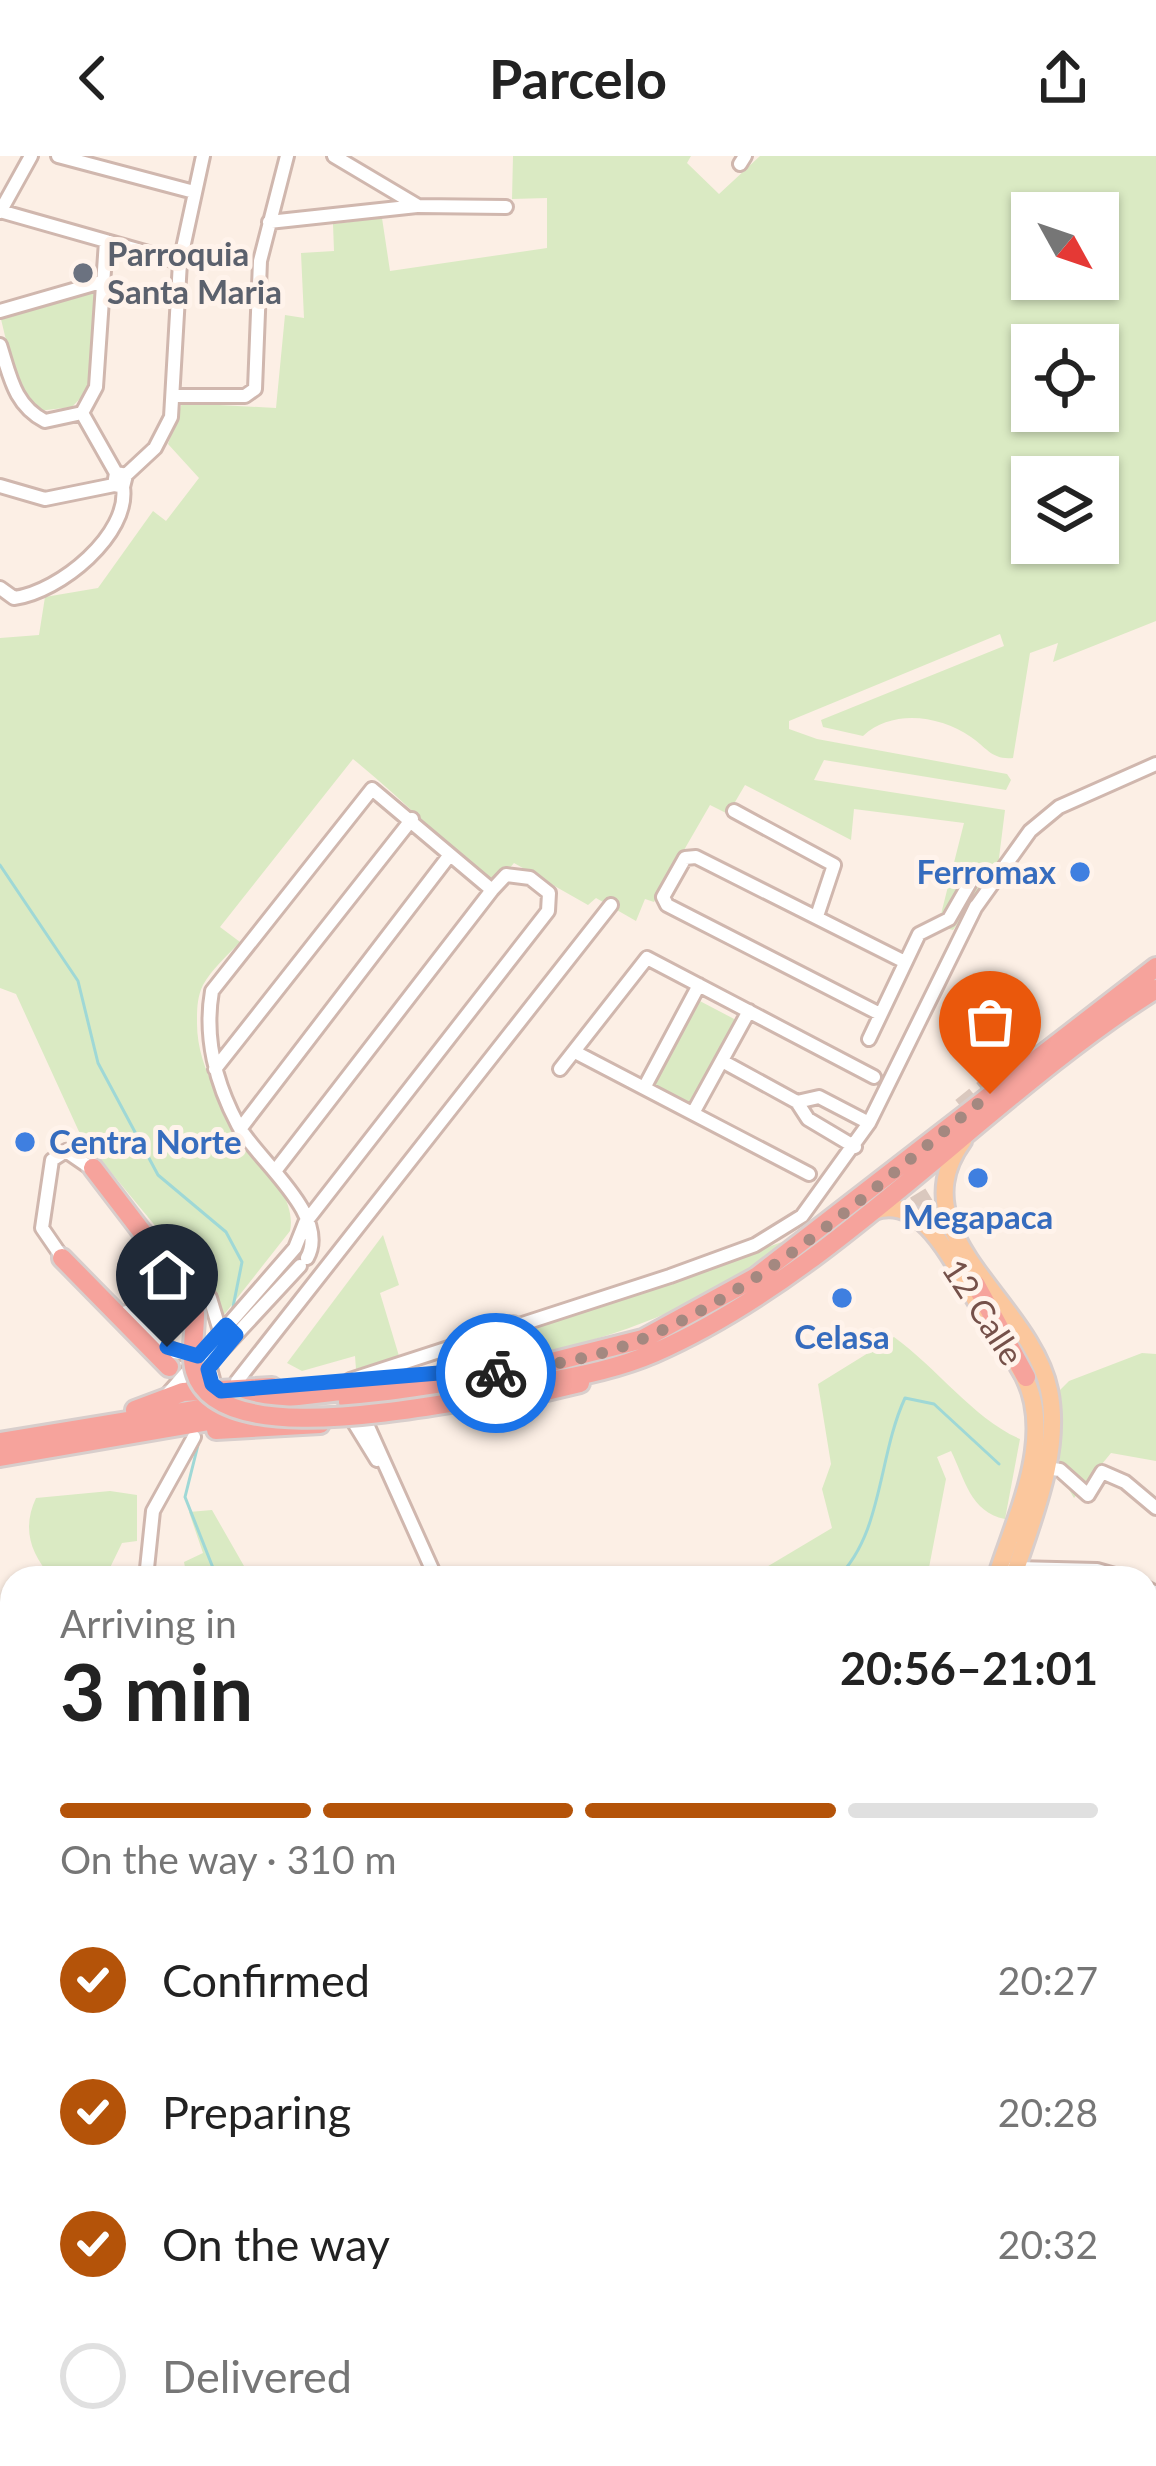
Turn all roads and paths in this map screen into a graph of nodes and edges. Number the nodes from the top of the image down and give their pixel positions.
1 (31, 156) edge
2 (58, 156) edge
3 (203, 156) edge
4 (286, 156) edge
5 (334, 156) edge
6 (194, 192) junction
7 (418, 206) junction
8 (506, 207) dead end
9 (0, 211) edge
10 (269, 222) junction
11 (106, 241) junction
12 (180, 262) junction
13 (101, 282) junction
14 (0, 311) edge
15 (0, 345) edge
16 (174, 396) junction
17 (82, 413) junction
18 (120, 480) junction
19 (0, 486) edge
20 (0, 588) edge
21 (1156, 764) edge
22 (734, 812) dead end
23 (412, 819) junction
24 (449, 856) junction
25 (993, 882) junction
26 (492, 890) junction
27 (611, 905) dead end
28 (817, 916) junction
29 (905, 962) junction
30 (1156, 967) edge
31 (1132, 984) junction
32 (699, 985) junction
33 (1156, 989) edge
34 (749, 1011) junction
35 (880, 1014) junction
36 (869, 1039) dead end
37 (1032, 1049) tunnel mouth
38 (581, 1055) junction
39 (722, 1061) junction
40 (215, 1070) junction
41 (560, 1070) dead end
42 (874, 1077) dead end
43 (644, 1088) junction
44 (797, 1102) junction
45 (693, 1113) junction
46 (865, 1121) junction
47 (974, 1127) junction
48 (240, 1130) junction
49 (852, 1146) junction
50 (93, 1168) junction
51 (275, 1171) junction
52 (809, 1174) dead end
53 (305, 1222) junction
54 (832, 1238) junction
55 (62, 1258) joint
56 (976, 1285) dead end
57 (513, 1326) junction
58 (228, 1331) junction
59 (466, 1340) junction
60 (203, 1353) junction
61 (258, 1353) junction
62 (651, 1354) junction
63 (504, 1355) junction
64 (172, 1365) junction
65 (520, 1370) junction
66 (488, 1375) junction
67 (1036, 1377) junction
68 (350, 1380) junction
69 (229, 1386) junction
70 (161, 1399) junction
71 (520, 1399) junction
72 (152, 1421) dead end
73 (359, 1421) junction
74 (97, 1425) junction
75 (194, 1437) dead end
76 (122, 1439) junction
77 (0, 1442) edge
78 (0, 1455) edge
79 (1046, 1468) junction
80 (1156, 1508) edge
81 (147, 1566) edge
82 (430, 1566) edge
83 (1007, 1566) edge
84 (1008, 1566) edge
85 (825, 2466) edge
86 (911, 2466) edge

1 - 9 street
2 - 6 street
3 - 6 street
4 - 10 street
5 - 7 street
6 - 12 street
7 - 8 street
7 - 10 street
9 - 11 street
10 - 16 street
11 - 12 street
11 - 13 street
12 - 16 street
13 - 14 street
13 - 17 street
15 - 17 street
16 - 18 street
17 - 18 street
18 - 19 street
18 - 20 street
21 - 25 street
22 - 28 street
23 - 24 street
23 - 40 street
23 - 40 street
24 - 26 street
24 - 48 street
25 - 29 street
25 - 46 street
26 - 51 street
26 - 53 street
27 - 61 street
28 - 29 street
28 - 35 street
29 - 35 street
30 - 31 highway
31 - 37 highway
31 - 65 highway
32 - 34 street
32 - 38 street
32 - 43 street
33 - 47 highway
34 - 39 street
34 - 42 street
35 - 36 street
38 - 41 street
38 - 43 street
39 - 44 street
39 - 45 street
40 - 48 street
43 - 45 street
44 - 46 street
44 - 49 street
45 - 52 street
46 - 49 street
47 - 54 highway
47 - 67 main road, 12 Calle
48 - 51 street
49 - 57 street
50 - 55 street
50 - 58 street
50 - 71 highway, bridge
51 - 53 street
53 - 58 street
54 - 62 highway
54 - 67 main road, 12 Calle
55 - 64 highway
56 - 67 highway
57 - 59 street
57 - 63 highway
58 - 60 street
58 - 61 street
58 - 69 street
59 - 63 highway
59 - 68 street
60 - 64 street
60 - 64 street
61 - 69 street
62 - 71 highway
62 - 76 highway
63 - 65 highway
64 - 70 street
65 - 66 highway
66 - 68 highway
66 - 74 highway
67 - 79 main road, 12 Calle
67 - 83 main road, 12 Calle
68 - 69 highway
69 - 70 highway
70 - 74 highway
71 - 73 highway
72 - 78 highway
73 - 76 highway
73 - 82 street
74 - 77 highway
75 - 81 street
76 - 78 highway
79 - 80 street
79 - 84 main road, 12 Calle
85 - 86 street

